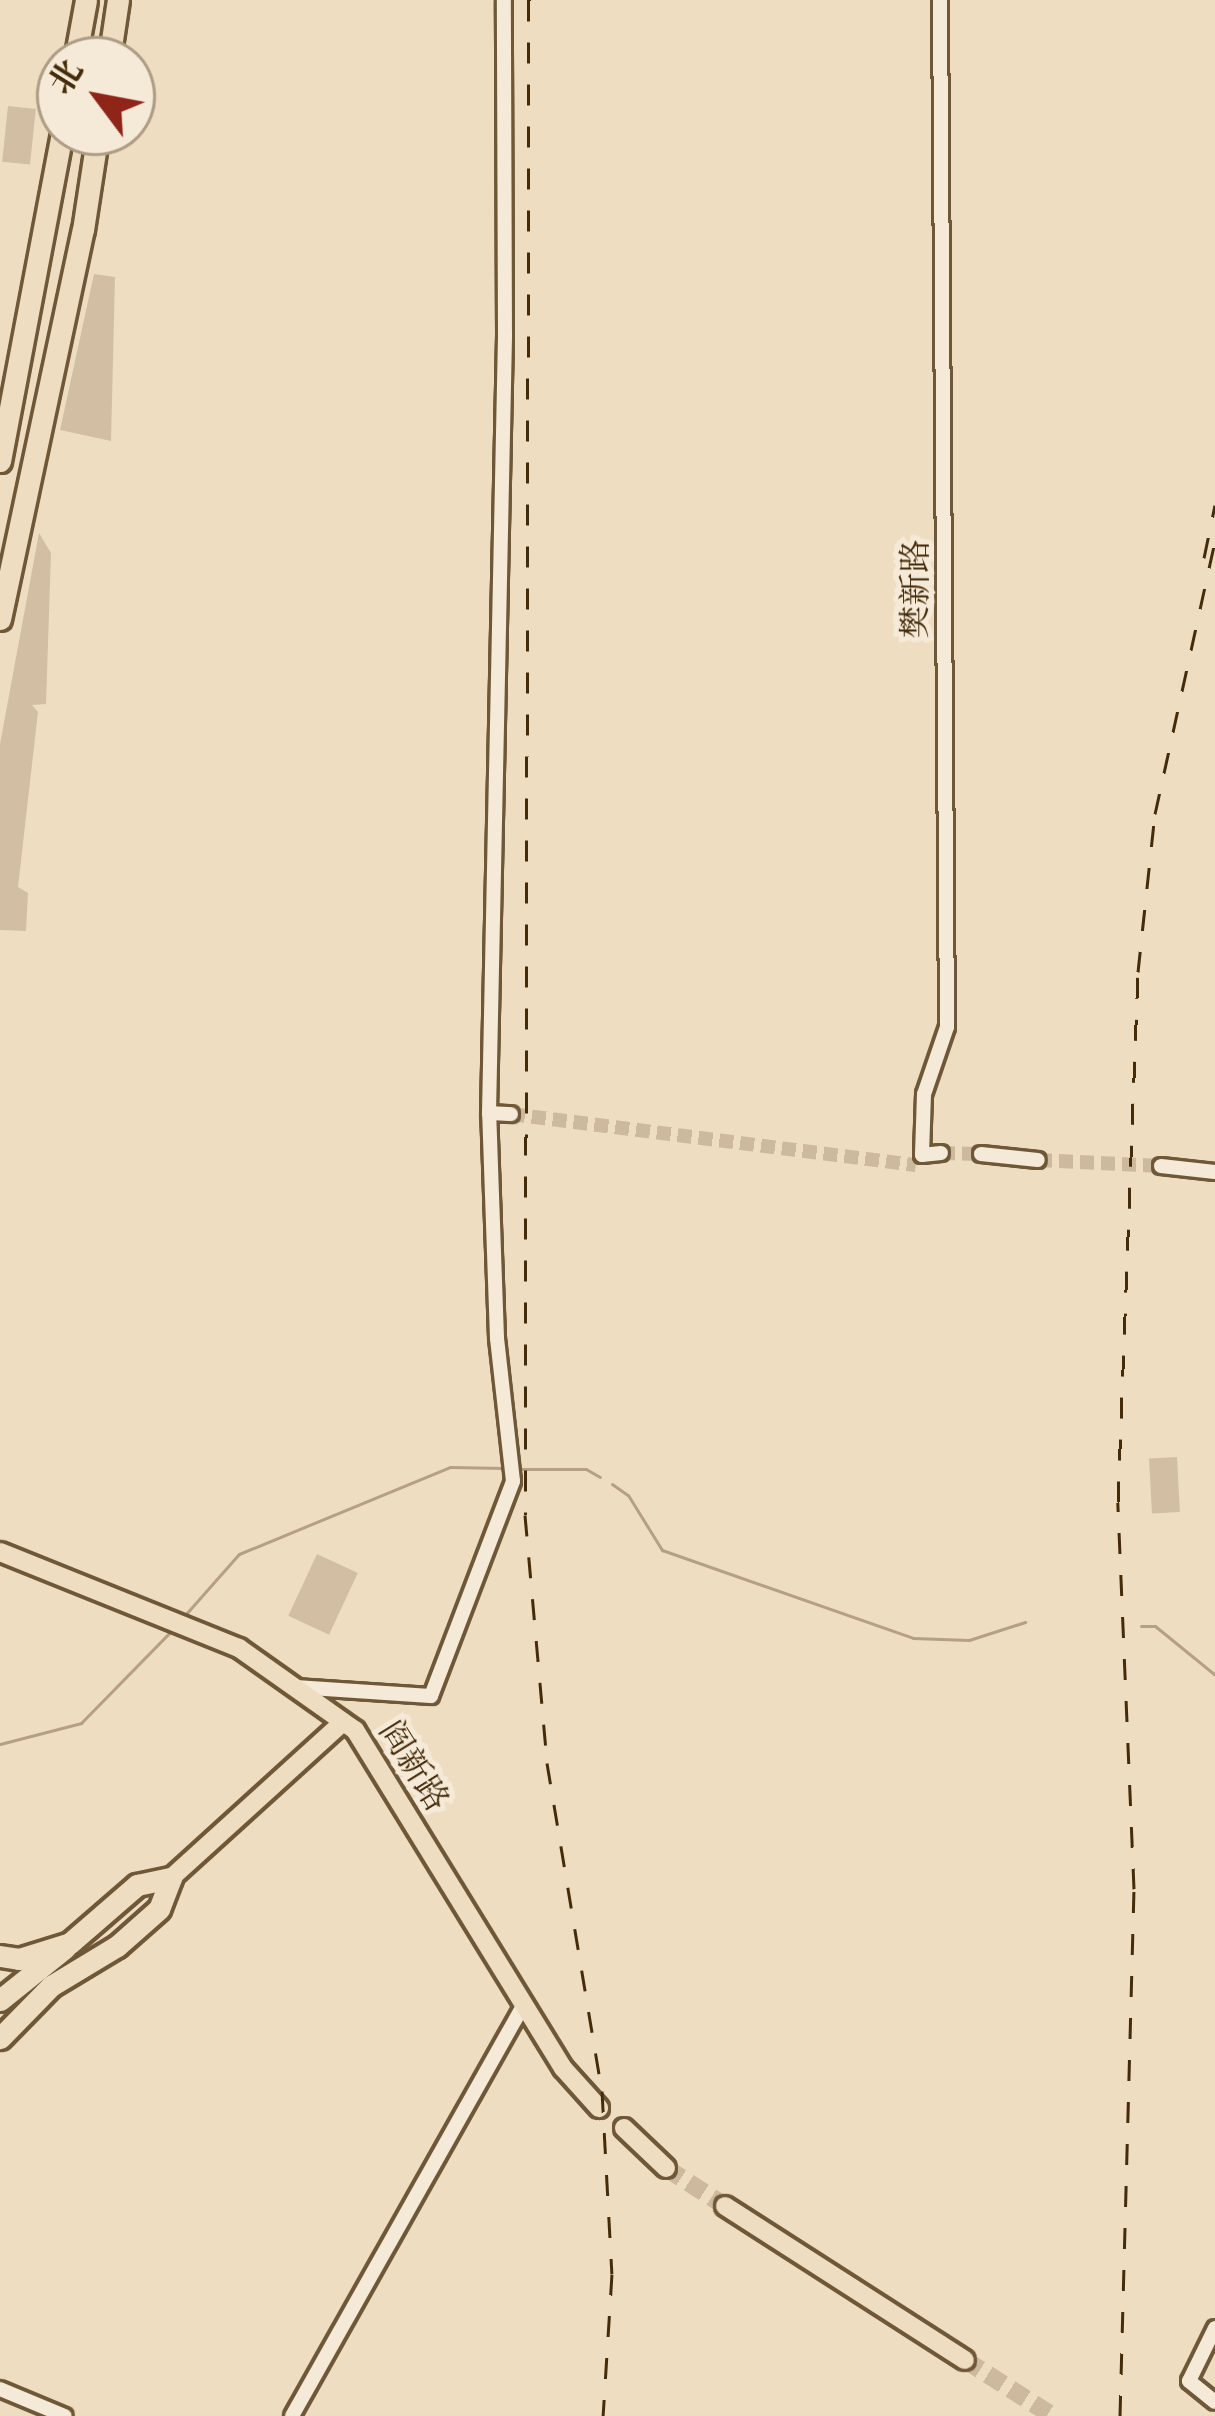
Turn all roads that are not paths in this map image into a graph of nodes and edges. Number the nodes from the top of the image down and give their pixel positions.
1 (86, 0) edge
2 (118, 0) edge
3 (504, 0) edge
4 (940, 0) edge
5 (79, 36) edge
6 (113, 36) edge
7 (57, 156) edge
8 (94, 156) edge
9 (0, 461) edge
10 (0, 619) edge
11 (489, 1113) junction
12 (512, 1114) tunnel mouth
13 (941, 1153) dead end
14 (981, 1154) tunnel mouth
15 (1039, 1160) tunnel mouth
16 (1161, 1166) tunnel mouth
17 (1215, 1172) edge
18 (0, 1552) edge
19 (295, 1687) junction
20 (344, 1722) junction
21 (171, 1877) junction
22 (70, 1943) junction
23 (0, 1956) edge
24 (51, 1985) junction
25 (0, 2000) edge
26 (524, 2005) junction
27 (0, 2020) edge
28 (0, 2038) edge
29 (599, 2108) dead end
30 (624, 2128) dead end
31 (666, 2168) tunnel mouth
32 (725, 2206) tunnel mouth
33 (1215, 2328) edge
34 (965, 2360) tunnel mouth
35 (0, 2389) edge
36 (1215, 2402) edge
37 (65, 2416) edge
38 (292, 2416) edge

1 - 5 highway
2 - 6 highway
3 - 11 street
4 - 13 street, 樊新路
7 - 9 highway
8 - 10 highway
11 - 12 street
11 - 19 street
14 - 15 street
16 - 17 street
18 - 19 main road, 阎新路
19 - 20 main road, 阎新路
20 - 21 main road
20 - 26 main road, 阎新路
21 - 22 highway
21 - 24 highway
22 - 23 highway
22 - 25 highway
24 - 27 highway
24 - 28 highway
26 - 29 main road, 阎新路
26 - 38 street
30 - 31 main road
32 - 34 main road
33 - 36 street
35 - 37 street

